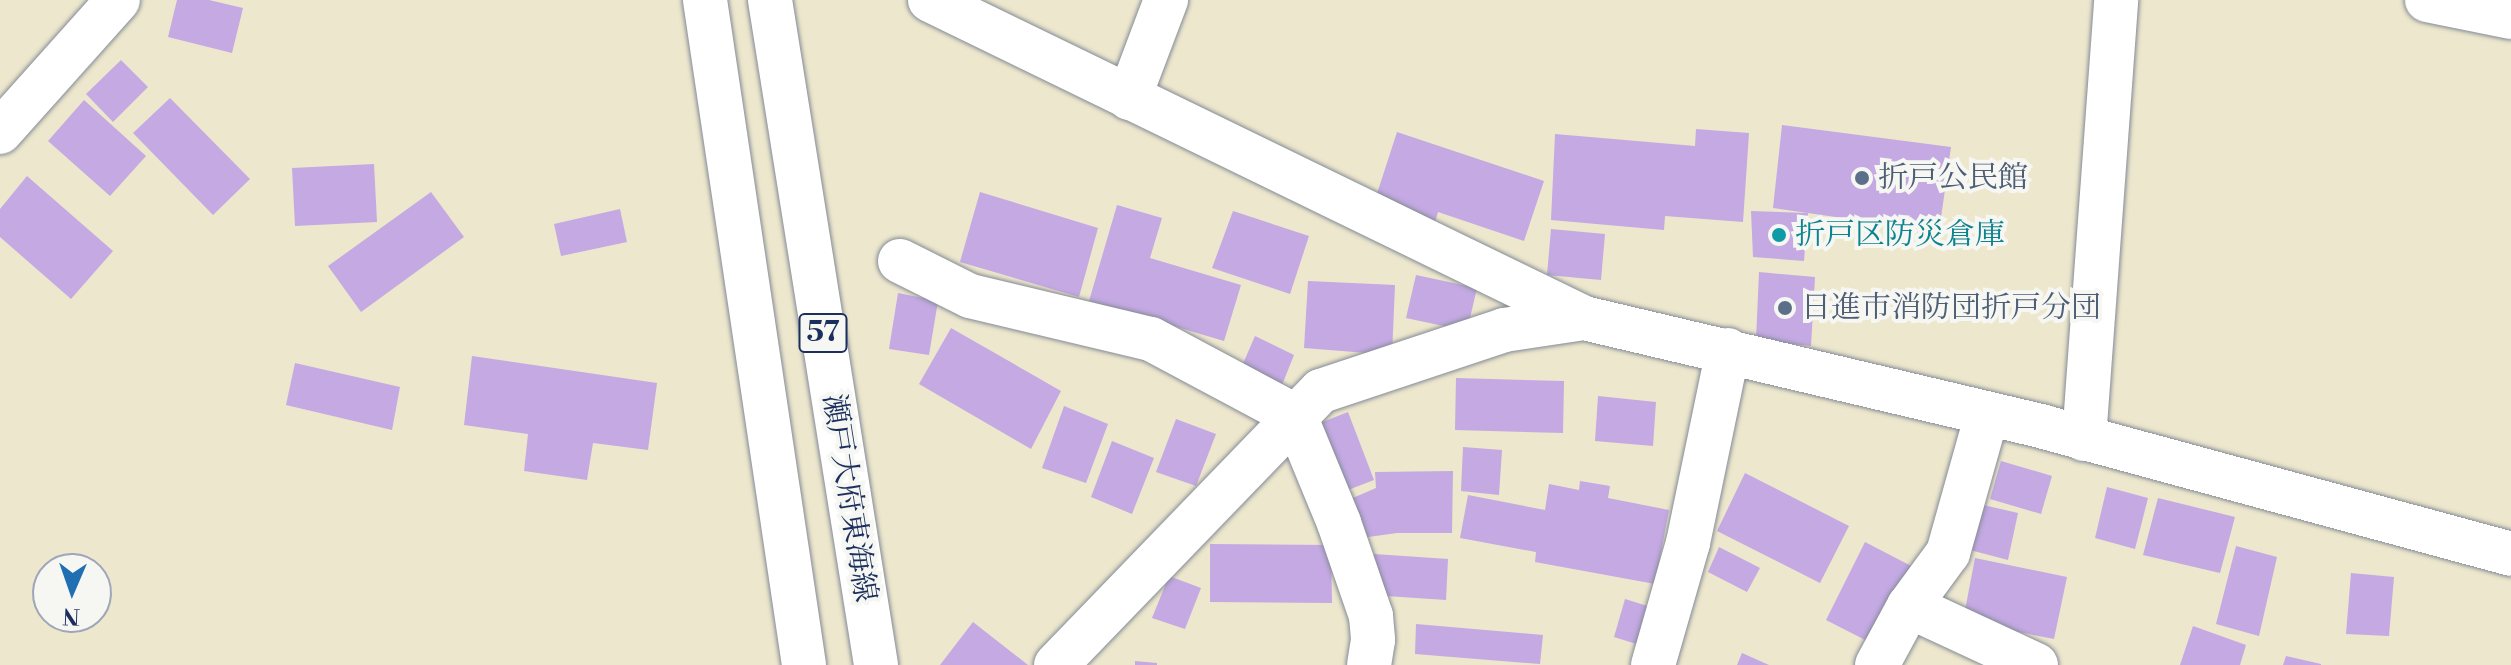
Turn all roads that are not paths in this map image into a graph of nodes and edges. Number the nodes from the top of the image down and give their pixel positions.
1 (118, 0) edge
2 (705, 0) edge
3 (770, 0) edge
4 (930, 0) edge
5 (1166, 0) edge
6 (2116, 0) edge
7 (2427, 0) edge
8 (2511, 17) edge
9 (1129, 98) junction
10 (0, 132) edge
11 (900, 261) dead end
12 (1584, 318) junction
13 (1728, 350) junction
14 (1987, 414) junction
15 (1295, 416) junction
16 (2084, 439) junction
17 (2511, 554) edge
18 (1909, 606) junction
19 (804, 665) edge
20 (876, 665) edge
21 (1056, 665) edge
22 (1369, 665) edge
23 (1653, 665) edge
24 (1877, 665) edge
25 (2036, 665) edge

1 - 10 street
2 - 19 street, 57
3 - 20 street, 瀬戸大府東海線 / 57
4 - 9 street
5 - 9 street
6 - 16 street
7 - 8 street
9 - 12 street
11 - 15 street
12 - 13 street
12 - 15 street
13 - 14 street
13 - 23 street
14 - 16 street
14 - 18 street
15 - 21 street
15 - 22 street
16 - 17 street
18 - 24 street
18 - 25 street

